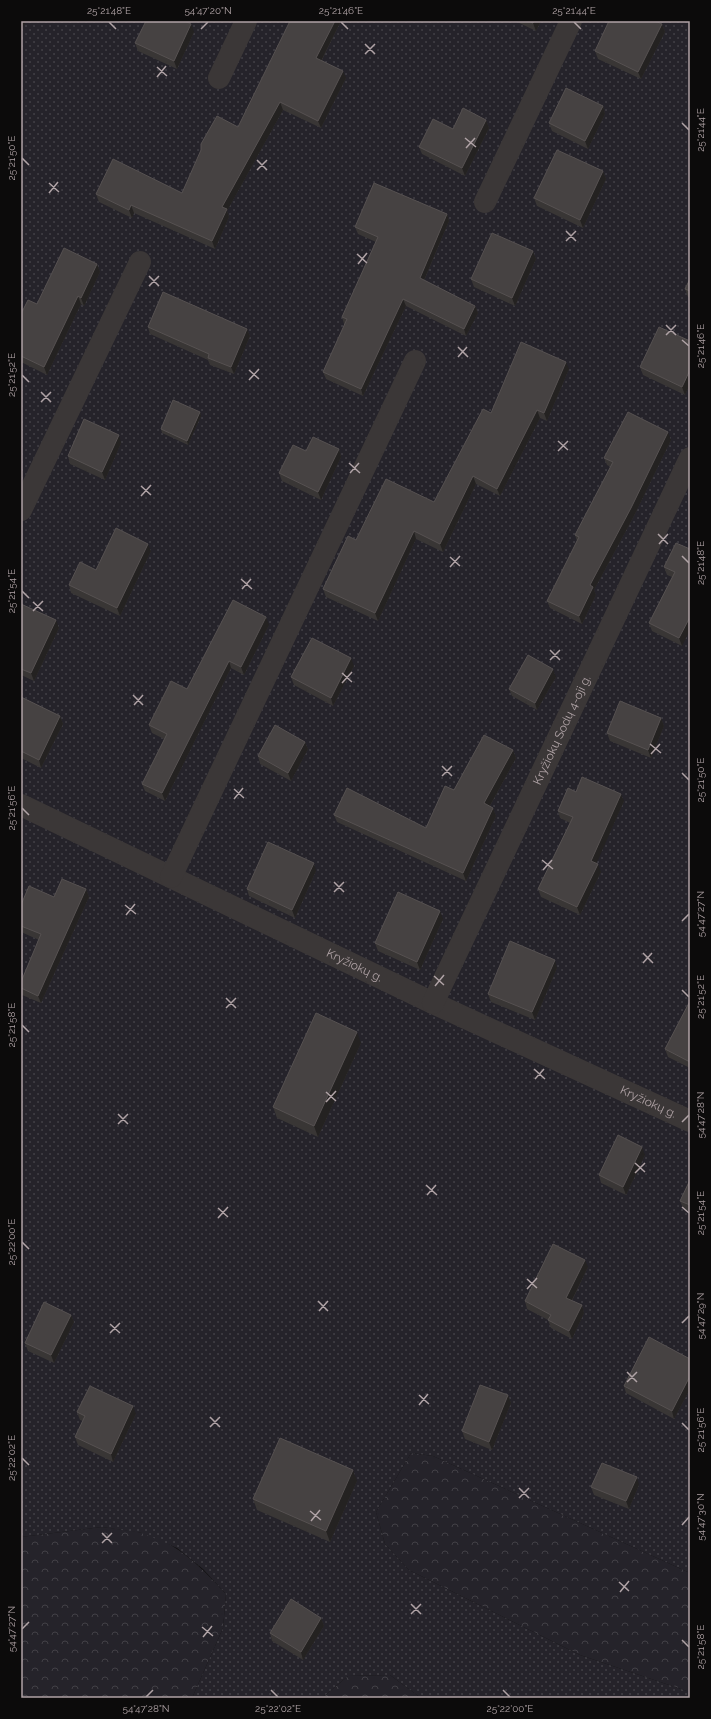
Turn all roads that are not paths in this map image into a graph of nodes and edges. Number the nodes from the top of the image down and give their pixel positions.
1 (246, 21) edge
2 (571, 21) edge
3 (220, 78) dead end
4 (485, 202) dead end
5 (140, 262) dead end
6 (415, 361) dead end
7 (690, 458) edge
8 (21, 510) edge
9 (21, 805) edge
10 (170, 877) junction
11 (433, 1003) junction
12 (690, 1121) edge

1 - 3 street
2 - 4 street
5 - 8 street
6 - 10 street
7 - 11 street, Kryžiokų Sodų 4-oji g.
9 - 10 street, Kryžiokų g.
10 - 11 street, Kryžiokų g.
11 - 12 street, Kryžiokų g.

